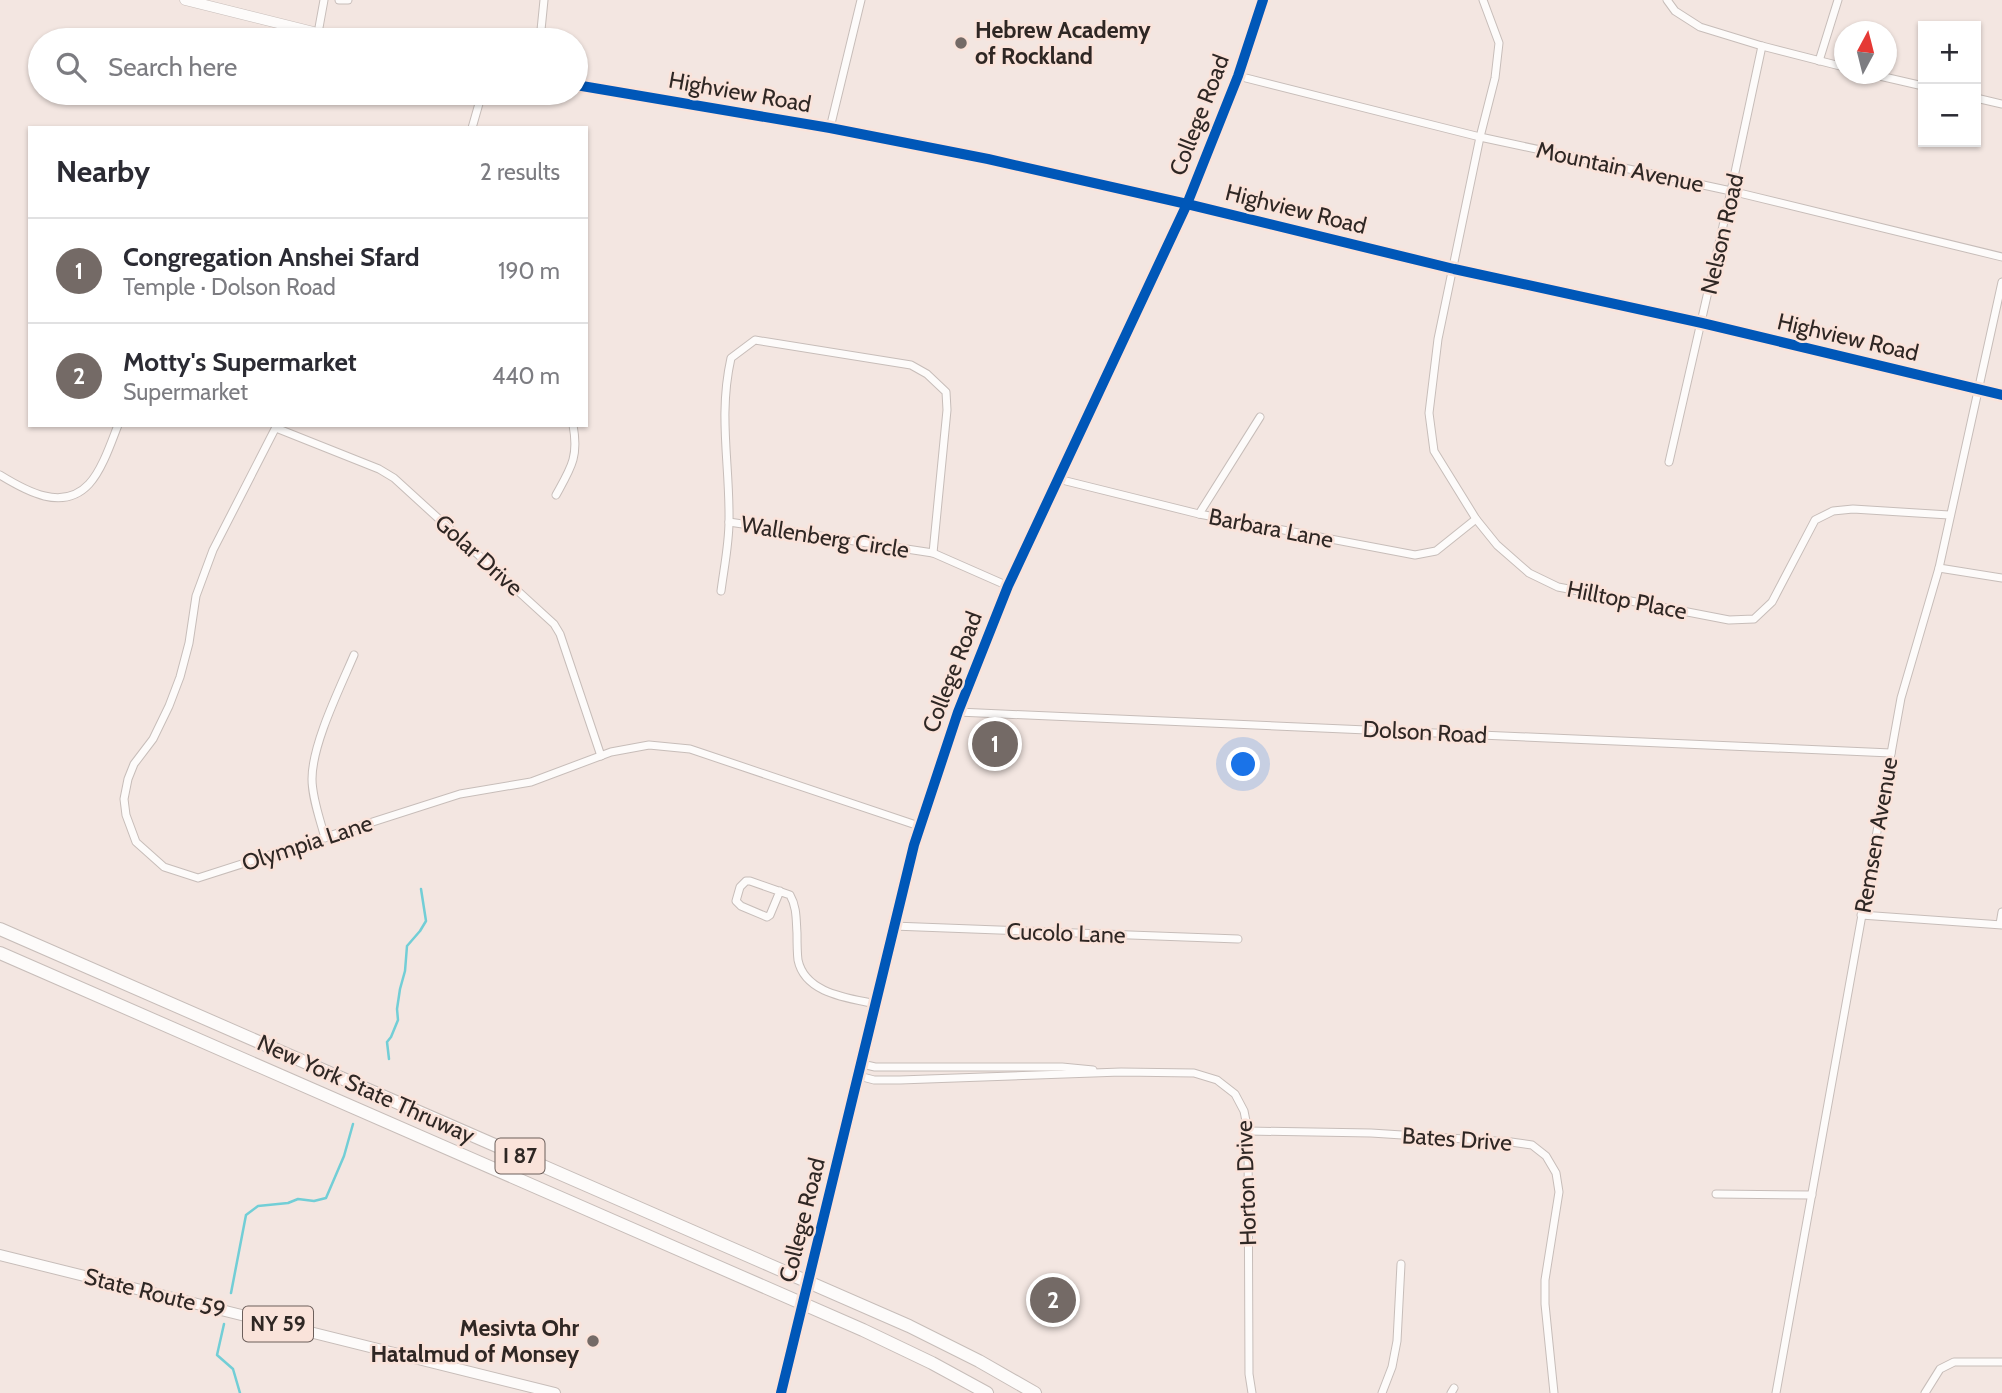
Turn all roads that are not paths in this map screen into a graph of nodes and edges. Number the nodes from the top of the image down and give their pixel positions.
1 (185, 0) edge
2 (324, 0) edge
3 (339, 0) edge
4 (348, 0) edge
5 (544, 0) edge
6 (861, 0) edge
7 (1263, 0) edge
8 (1483, 0) edge
9 (1667, 0) edge
10 (1838, 0) edge
11 (298, 28) edge
12 (319, 28) edge
13 (541, 28) edge
14 (1762, 46) junction
15 (1819, 61) junction
16 (1834, 65) edge
17 (1238, 76) junction
18 (1897, 80) edge
19 (1918, 85) edge
20 (588, 87) edge
21 (1981, 99) edge
22 (2002, 104) edge
23 (479, 105) edge
24 (473, 126) edge
25 (830, 128) junction
26 (1480, 137) junction
27 (1731, 191) junction
28 (1187, 204) junction
29 (2002, 257) edge
30 (1454, 269) junction
31 (2002, 282) edge
32 (1702, 323) junction
33 (1977, 389) junction
34 (2002, 395) edge
35 (1261, 417) dead end
36 (117, 427) edge
37 (277, 427) edge
38 (572, 427) edge
39 (1669, 462) dead end
40 (0, 475) edge
41 (1058, 479) junction
42 (556, 495) dead end
43 (1199, 514) junction
44 (1949, 516) junction
45 (1476, 519) junction
46 (729, 522) junction
47 (933, 553) junction
48 (1939, 568) junction
49 (2002, 578) edge
50 (1008, 586) junction
51 (721, 591) dead end
52 (354, 655) dead end
53 (958, 712) junction
54 (1891, 753) junction
55 (601, 756) junction
56 (919, 827) junction
57 (325, 838) junction
58 (780, 891) junction
59 (2002, 912) edge
60 (1861, 915) junction
61 (2001, 924) edge
62 (893, 926) junction
63 (0, 929) edge
64 (1238, 939) dead end
65 (0, 953) edge
66 (876, 1004) junction
67 (862, 1064) junction
68 (1121, 1072) junction
69 (859, 1076) junction
70 (1248, 1131) junction
71 (1716, 1194) dead end
72 (1812, 1195) junction
73 (0, 1255) edge
74 (1401, 1264) dead end
75 (2002, 1362) edge
76 (555, 1393) edge
77 (781, 1393) edge
78 (987, 1393) edge
79 (1035, 1393) edge
80 (1252, 1393) edge
81 (1382, 1393) edge
82 (1554, 1393) edge
83 (1776, 1393) edge
84 (1925, 1393) edge

1 - 11 street
2 - 12 street
3 - 4 street
5 - 13 street
6 - 25 street
7 - 17 street, College Road
8 - 26 street, Hilltop Place
9 - 14 street
10 - 15 street
14 - 15 street
14 - 27 street, Nelson Road
15 - 16 street
17 - 26 street, Mountain Avenue
17 - 28 street, College Road
18 - 19 street
20 - 25 street, Highview Road
21 - 22 street
23 - 24 street
25 - 28 street, Highview Road
26 - 27 street, Mountain Avenue
26 - 30 street, Hilltop Place
27 - 29 street, Mountain Avenue
27 - 32 street, Nelson Road
28 - 30 street, Highview Road
28 - 41 street, College Road
30 - 32 street, Highview Road
30 - 45 street, Hilltop Place
31 - 33 street, Remsen Avenue
32 - 33 street, Highview Road
32 - 39 street, Nelson Road
33 - 34 street, Highview Road
33 - 44 street, Remsen Avenue
35 - 43 street
36 - 40 street
37 - 55 street, Golar Drive
37 - 57 street, Olympia Lane
38 - 42 street
41 - 43 street, Barbara Lane
41 - 50 street, College Road
43 - 45 street, Barbara Lane
44 - 45 street, Hilltop Place
44 - 48 street, Remsen Avenue
46 - 47 street, Wallenberg Circle
46 - 47 street, Wallenberg Circle
46 - 51 street
47 - 50 street, Wallenberg Circle
48 - 49 street
48 - 54 street, Remsen Avenue
50 - 53 street, College Road
52 - 57 street
53 - 54 street, Dolson Road
53 - 56 street, College Road
54 - 60 street, Remsen Avenue
55 - 56 street, Olympia Lane
55 - 57 street, Olympia Lane
56 - 62 street, College Road
58 - 58 street
58 - 66 street
59 - 61 street
60 - 61 street
60 - 72 street, Remsen Avenue
62 - 64 street, Cucolo Lane
62 - 66 street, College Road
63 - 79 highway, New York State Thruway / I 87
65 - 78 highway, New York State Thruway / I 87
66 - 67 street, College Road
67 - 68 street, Horton Drive
67 - 69 street, College Road
68 - 69 street, Horton Drive
68 - 70 street, Horton Drive
69 - 77 street, College Road, bridge
70 - 80 street, Horton Drive
70 - 82 street, Bates Drive
71 - 72 street
72 - 83 street, Remsen Avenue
73 - 76 main road, State Route 59 / NY 59
74 - 81 street
75 - 84 street

